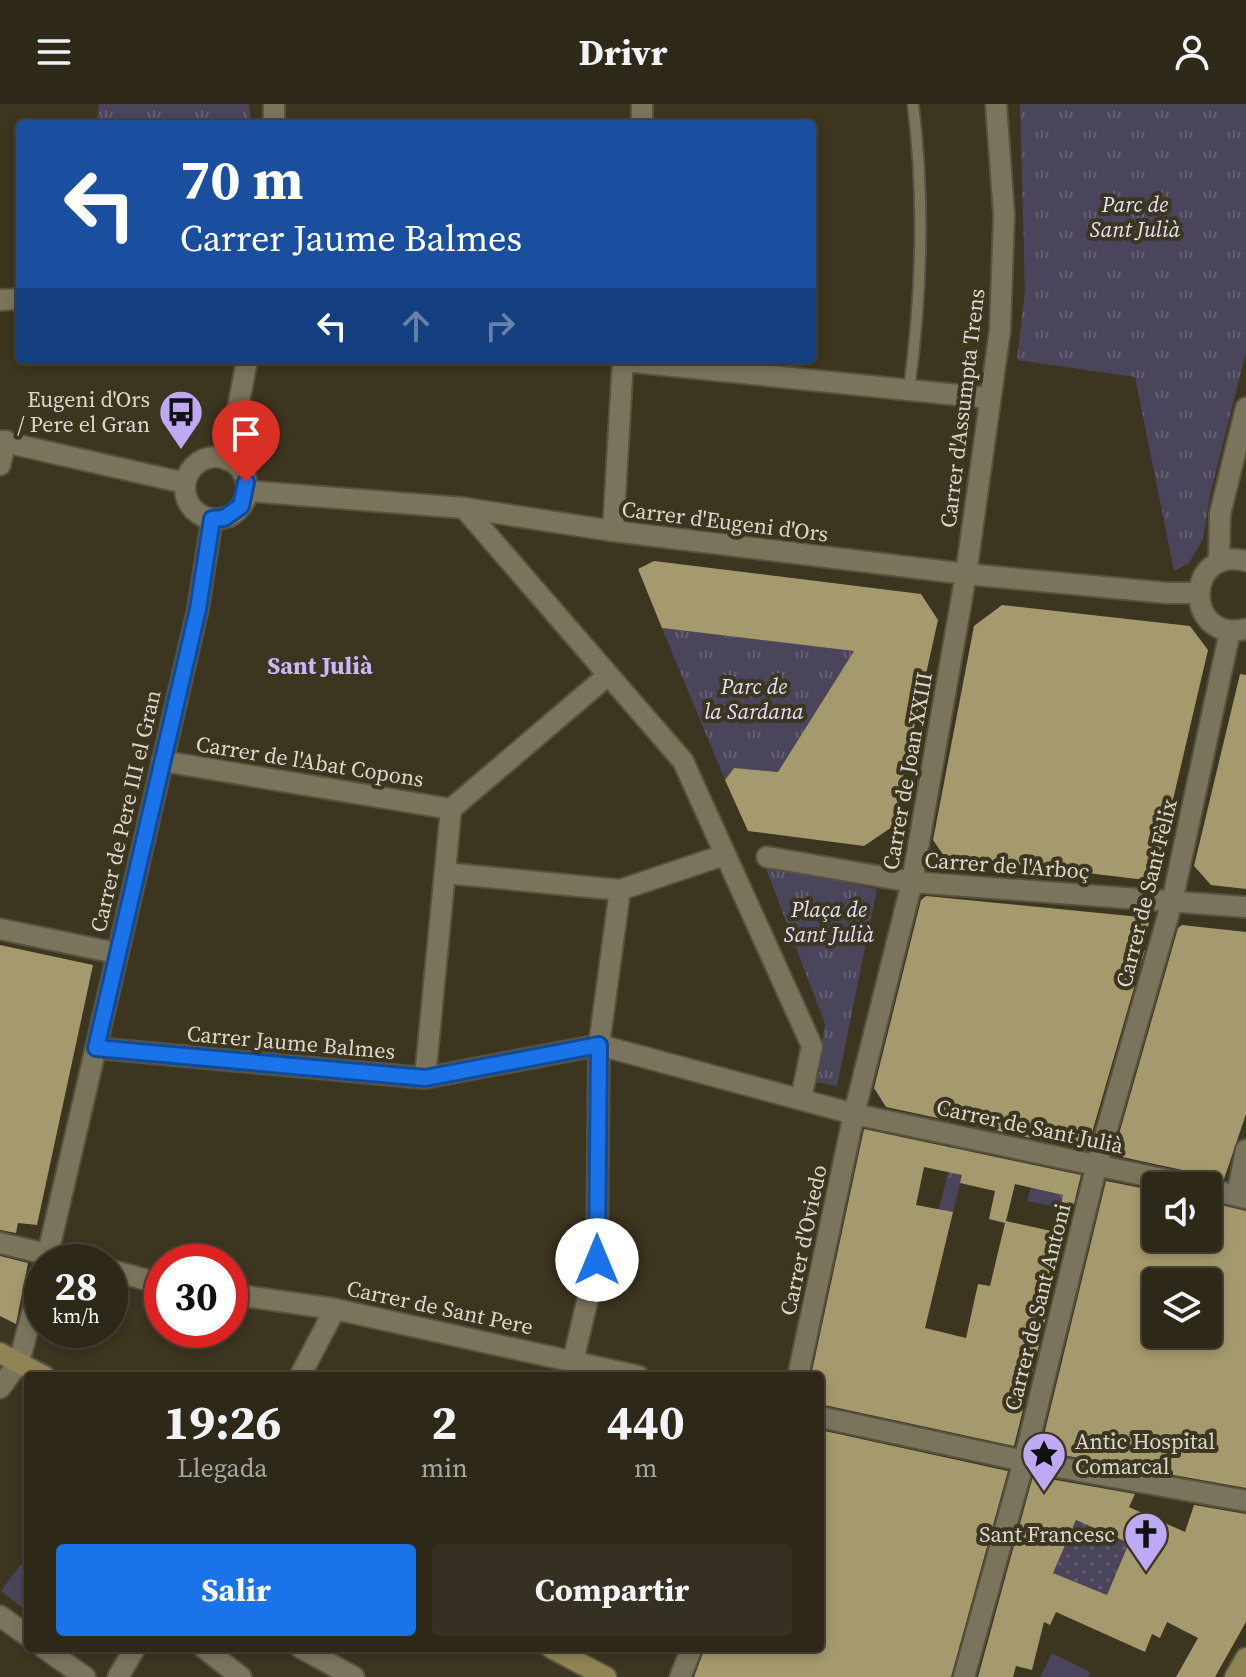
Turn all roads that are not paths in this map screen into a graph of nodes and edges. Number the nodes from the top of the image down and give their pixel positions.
1 (913, 104) edge
2 (996, 104) edge
3 (246, 364) edge
4 (623, 364) edge
5 (661, 364) edge
6 (909, 390) junction
7 (988, 398) junction
8 (1246, 408) edge
9 (3, 441) edge
10 (228, 460) junction
11 (0, 465) edge
12 (185, 483) junction
13 (247, 491) junction
14 (464, 508) junction
15 (212, 519) junction
16 (613, 531) junction
17 (1246, 561) edge
18 (1219, 562) junction
19 (966, 574) junction
20 (1198, 593) junction
21 (1238, 630) edge
22 (607, 676) junction
23 (162, 761) junction
24 (451, 809) junction
25 (724, 855) junction
26 (767, 857) dead end
27 (445, 873) junction
28 (912, 882) junction
29 (620, 890) junction
30 (1172, 902) junction
31 (1246, 907) edge
32 (0, 929) edge
33 (116, 953) junction
34 (599, 1045) junction
35 (96, 1048) junction
36 (425, 1078) junction
37 (801, 1099) junction
38 (854, 1114) junction
39 (1246, 1150) edge
40 (1097, 1164) junction
41 (1142, 1174) edge
42 (1222, 1192) edge
43 (1242, 1197) edge
44 (0, 1243) edge
45 (50, 1244) edge
46 (24, 1251) edge
47 (248, 1297) edge
48 (335, 1309) junction
49 (24, 1343) edge
50 (0, 1353) edge
51 (573, 1361) junction
52 (19, 1362) junction
53 (37, 1372) edge
54 (302, 1372) edge
55 (621, 1372) edge
56 (799, 1372) edge
57 (0, 1388) edge
58 (824, 1418) edge
59 (1024, 1461) junction
60 (1246, 1501) edge
61 (0, 1616) edge
62 (24, 1633) edge
63 (50, 1652) edge
64 (133, 1652) edge
65 (209, 1652) edge
66 (308, 1652) edge
67 (559, 1652) edge
68 (690, 1652) edge
69 (1246, 1658) edge
70 (85, 1677) edge
71 (118, 1677) edge
72 (241, 1677) edge
73 (354, 1677) edge
74 (606, 1677) edge
75 (680, 1677) edge
76 (964, 1677) edge
77 (1235, 1677) edge

1 - 6 lane
2 - 7 street, Carrer d'Assumpta Trens
3 - 10 street
4 - 16 street
5 - 6 street
6 - 7 street
7 - 19 street, Carrer d'Assumpta Trens
8 - 18 street
9 - 11 street
9 - 12 street
10 - 12 street
10 - 13 street
12 - 15 street
13 - 14 street, Carrer d'Eugeni d'Ors
13 - 15 street
14 - 16 street, Carrer d'Eugeni d'Ors
14 - 22 street
15 - 23 street, Carrer de Pere III el Gran
16 - 19 street, Carrer d'Eugeni d'Ors
17 - 18 street
18 - 20 street
19 - 20 street, Carrer d'Eugeni d'Ors
19 - 28 street, Carrer de Joan XXIII
20 - 21 street
21 - 30 street, Carrer de Sant Fèlix
22 - 24 street
22 - 25 street
23 - 24 street, Carrer de l'Abat Copons
23 - 33 street, Carrer de Pere III el Gran
24 - 27 street
25 - 29 street
25 - 37 street
26 - 28 street, Carrer de l'Arboç
27 - 29 street
27 - 36 street
28 - 30 street, Carrer de l'Arboç
28 - 38 street, Carrer de Joan XXIII
29 - 34 street
30 - 31 street, Carrer de l'Arboç
30 - 40 street, Carrer de Sant Fèlix
32 - 33 street
33 - 35 street, Carrer de Pere III el Gran
34 - 36 street, Carrer Jaume Balmes
34 - 37 street, Carrer Jaume Balmes
34 - 51 street
35 - 36 street, Carrer Jaume Balmes
35 - 45 street, Carrer de Pere III el Gran
37 - 38 street, Carrer Jaume Balmes
38 - 40 street, Carrer de Sant Julià
38 - 56 street, Carrer d'Oviedo
39 - 43 street
40 - 41 street, Carrer de Sant Julià
40 - 59 street, Carrer de Sant Antoni
42 - 43 street
44 - 46 street
47 - 48 street, Carrer de Sant Pere
48 - 51 street, Carrer de Sant Pere
48 - 54 street
49 - 52 street
50 - 52 street
51 - 55 street, Carrer de Sant Pere
52 - 53 street
52 - 57 street
58 - 59 street
59 - 60 street
59 - 76 street, Carrer de Sant Antoni
61 - 62 street
63 - 70 street
64 - 71 street
65 - 72 street
66 - 73 street
67 - 74 street
68 - 75 street
69 - 77 street

